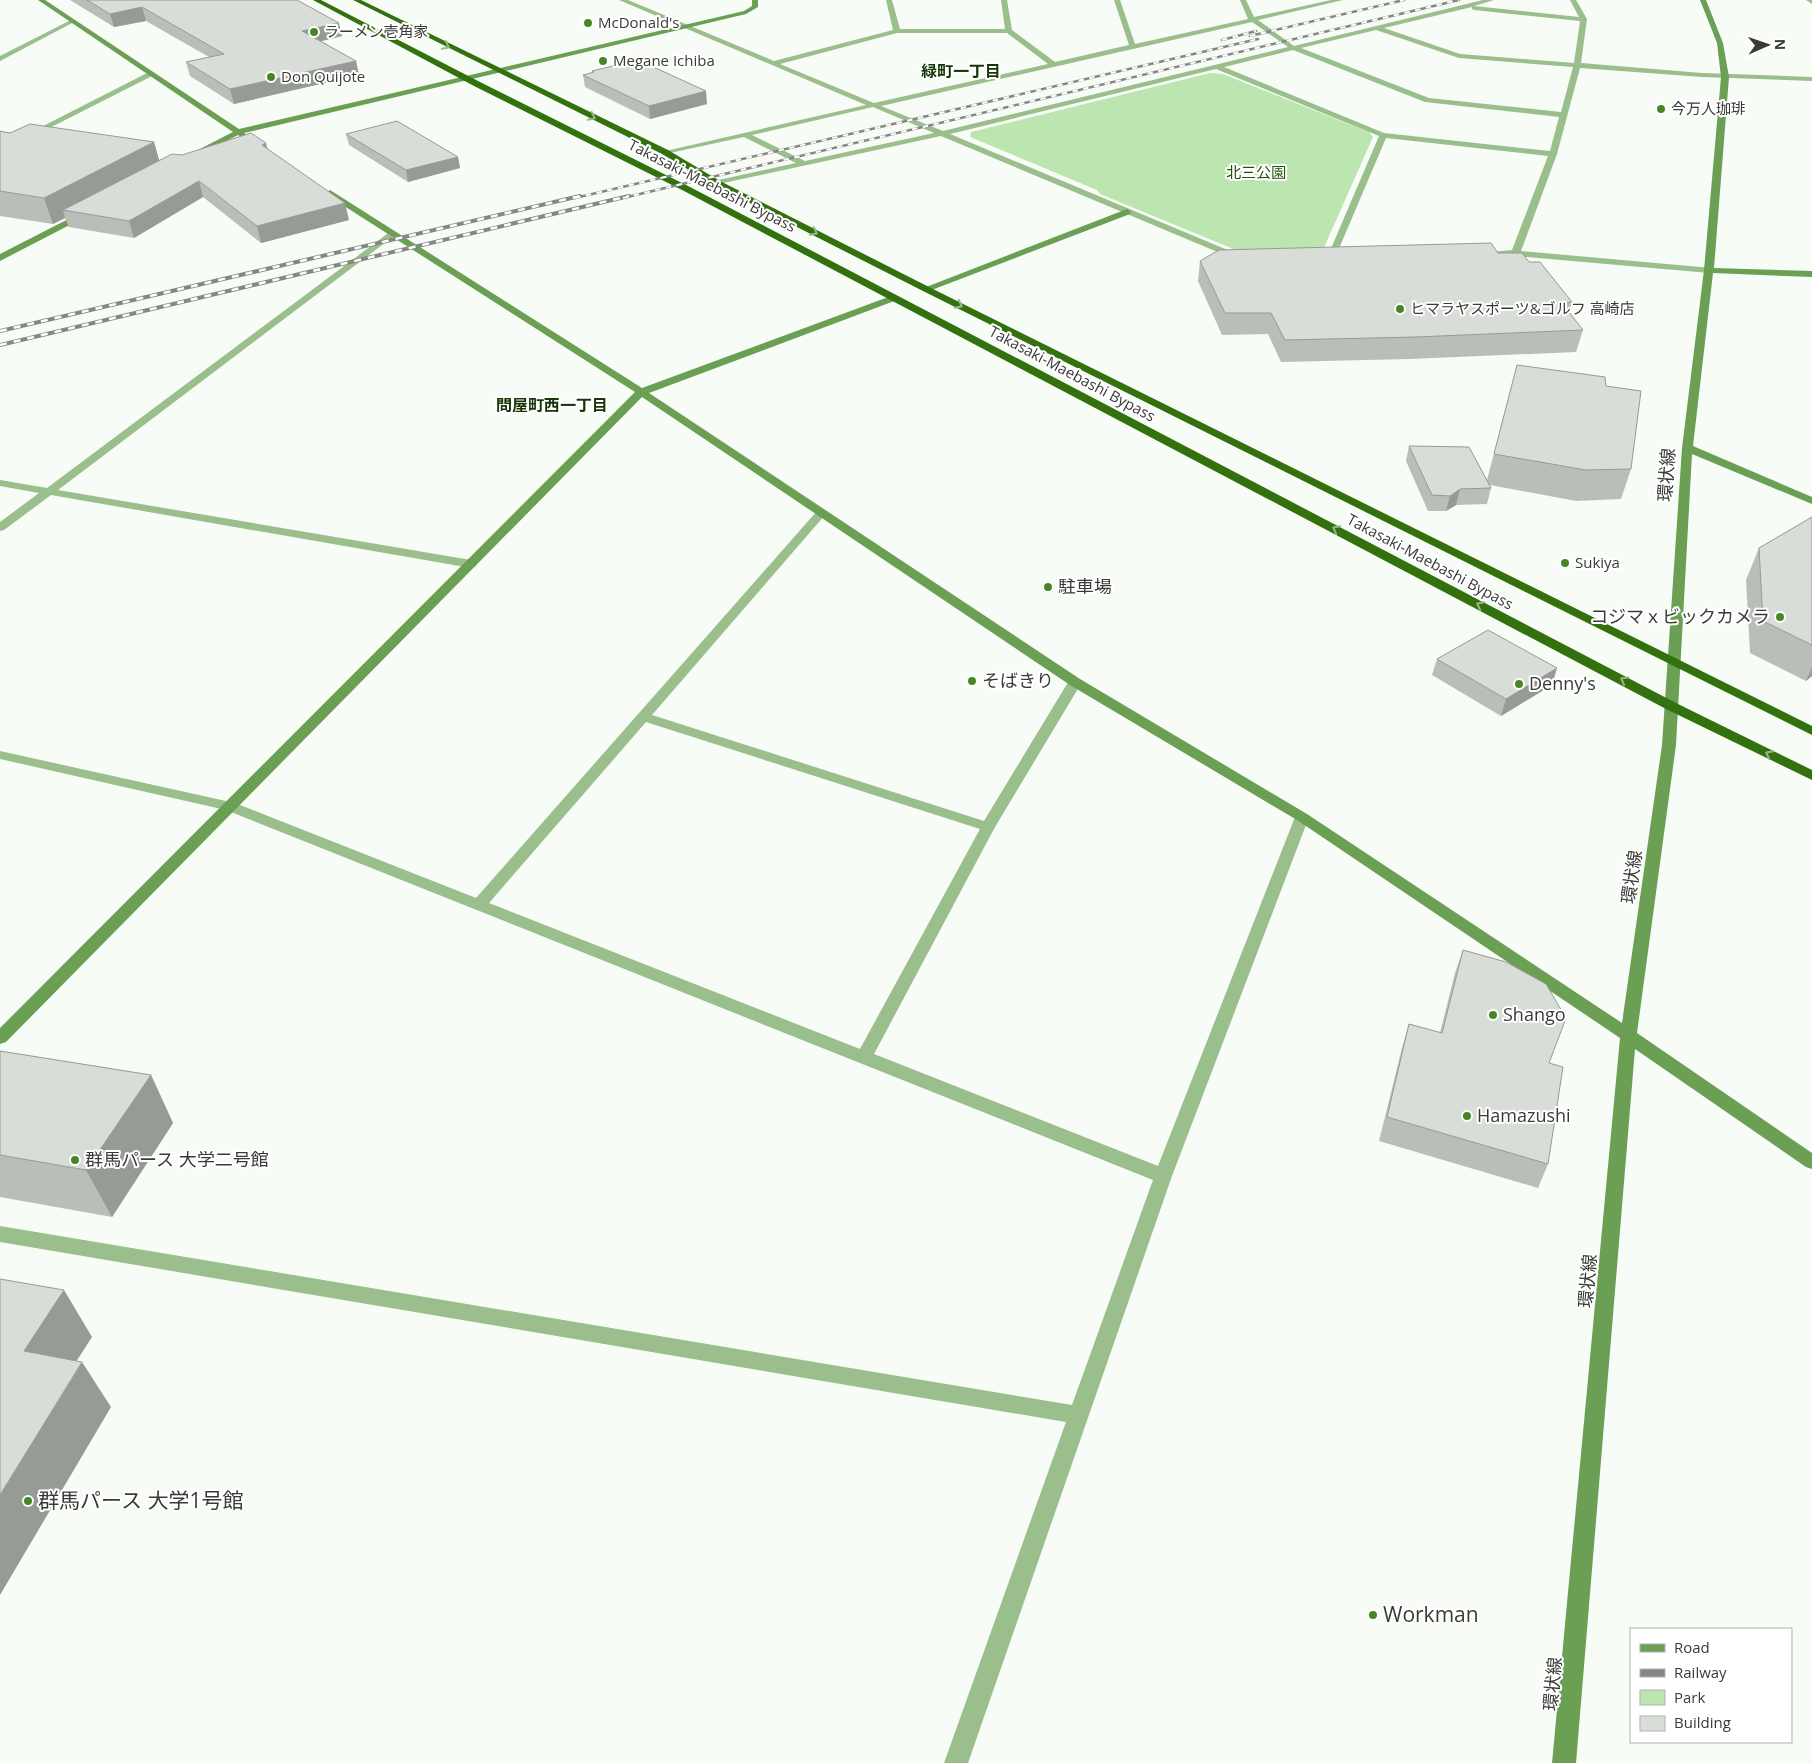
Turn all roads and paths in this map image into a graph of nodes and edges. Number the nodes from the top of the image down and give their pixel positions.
1 (41, 0) edge
2 (316, 0) edge
3 (356, 0) edge
4 (622, 0) edge
5 (755, 0) edge
6 (889, 0) edge
7 (1004, 0) edge
8 (1117, 0) edge
9 (1243, 0) edge
10 (1340, 0) edge
11 (1491, 0) edge
12 (1573, 0) edge
13 (1703, 0) edge
14 (1809, 0) edge
15 (1812, 2) edge
16 (1462, 7) junction
17 (1252, 19) junction
18 (1584, 19) junction
19 (73, 21) junction
20 (684, 26) junction
21 (1376, 28) junction
22 (897, 31) junction
23 (1009, 31) junction
24 (1134, 47) junction
25 (1293, 48) junction
26 (0, 59) edge
27 (774, 63) junction
28 (1054, 64) junction
29 (1577, 66) junction
30 (1217, 67) junction
31 (495, 70) junction
32 (152, 74) junction
33 (1725, 77) junction
34 (464, 78) junction
35 (1812, 78) edge
36 (873, 105) junction
37 (1565, 115) junction
38 (238, 132) junction
39 (745, 134) junction
40 (941, 134) junction
41 (1383, 135) junction
42 (0, 150) edge
43 (665, 152) junction
44 (1553, 154) junction
45 (272, 155) edge
46 (185, 160) edge
47 (804, 164) junction
48 (717, 183) junction
49 (320, 186) edge
50 (88, 212) edge
51 (1127, 212) junction
52 (391, 234) junction
53 (1516, 253) junction
54 (1487, 254) edge
55 (0, 258) edge
56 (1322, 258) edge
57 (1332, 258) junction
58 (1341, 258) edge
59 (1253, 259) edge
60 (1709, 270) junction
61 (1812, 274) edge
62 (926, 289) junction
63 (894, 298) junction
64 (640, 392) junction
65 (1687, 448) junction
66 (0, 483) edge
67 (49, 492) junction
68 (1812, 501) edge
69 (821, 513) junction
70 (0, 528) edge
71 (470, 564) junction
72 (1675, 662) junction
73 (1075, 682) junction
74 (1672, 706) junction
75 (644, 717) junction
76 (1812, 731) edge
77 (0, 755) edge
78 (1812, 776) edge
79 (230, 806) junction
80 (1302, 817) junction
81 (988, 827) junction
82 (478, 905) junction
83 (1628, 1036) junction
84 (0, 1038) edge
85 (864, 1057) junction
86 (1812, 1162) edge
87 (1163, 1176) junction
88 (0, 1234) edge
89 (1078, 1415) junction
90 (956, 1763) edge
91 (1564, 1763) edge

1 - 19 street
2 - 34 highway, Takasaki-Maebashi Bypass
3 -> 31 highway, Takasaki-Maebashi Bypass
4 - 20 street
5 - 20 street
6 - 22 street
7 - 23 street
8 - 24 street
9 - 17 street
10 - 17 street
11 - 16 street
12 - 18 street
13 - 33 street, 環状線
14 - 15 street
16 - 18 street
16 - 21 street
17 - 24 street
17 - 25 street
18 - 29 street
19 - 26 street
19 - 32 street
20 - 27 street
20 - 31 street
21 - 25 street
21 - 29 street
22 - 23 street
22 - 27 street
23 - 28 street
24 - 28 street
25 - 30 street
25 - 37 street
27 - 36 street
28 - 36 street
29 - 33 street
29 - 37 street
30 - 40 street
30 - 41 street
31 - 34 street
31 -> 43 highway, Takasaki-Maebashi Bypass
32 - 38 street
32 - 42 street
33 - 35 street
33 - 60 street, 環状線
34 - 38 street
34 - 63 highway, Takasaki-Maebashi Bypass
36 - 39 street
36 - 40 street
37 - 44 street
38 - 45 street
38 - 46 street
39 - 43 street
39 - 47 street
40 - 47 street
40 - 51 street
41 - 44 street
41 - 57 street
43 - 48 highway, Takasaki-Maebashi Bypass
44 - 53 street
47 - 48 street
48 -> 62 highway, Takasaki-Maebashi Bypass
49 - 52 street
50 - 55 street
51 - 59 street
51 - 62 street
52 - 64 street
52 - 67 street
53 - 54 street
53 - 60 street
56 - 57 street
57 - 58 street
60 - 61 street
60 - 65 street, 環状線
62 -> 72 highway, Takasaki-Maebashi Bypass
63 - 64 street
74 -> 63 highway, Takasaki-Maebashi Bypass
64 - 69 street
64 - 71 street
65 - 68 street
65 - 72 street, 環状線
66 - 67 street
67 - 70 street
67 - 71 street
69 - 73 street
69 - 75 street
71 - 79 street
72 - 74 street, 環状線
72 - 76 highway, Takasaki-Maebashi Bypass
73 - 80 street
73 - 81 street
78 -> 74 highway, Takasaki-Maebashi Bypass
74 - 83 street, 環状線
75 - 81 street
75 - 82 street
77 - 79 street
79 - 82 street
79 - 84 street
80 - 83 street
80 - 87 street
81 - 85 street
82 - 85 street
83 - 86 street
83 - 91 street, 環状線
85 - 87 street
87 - 89 street
88 - 89 street
89 - 90 street

